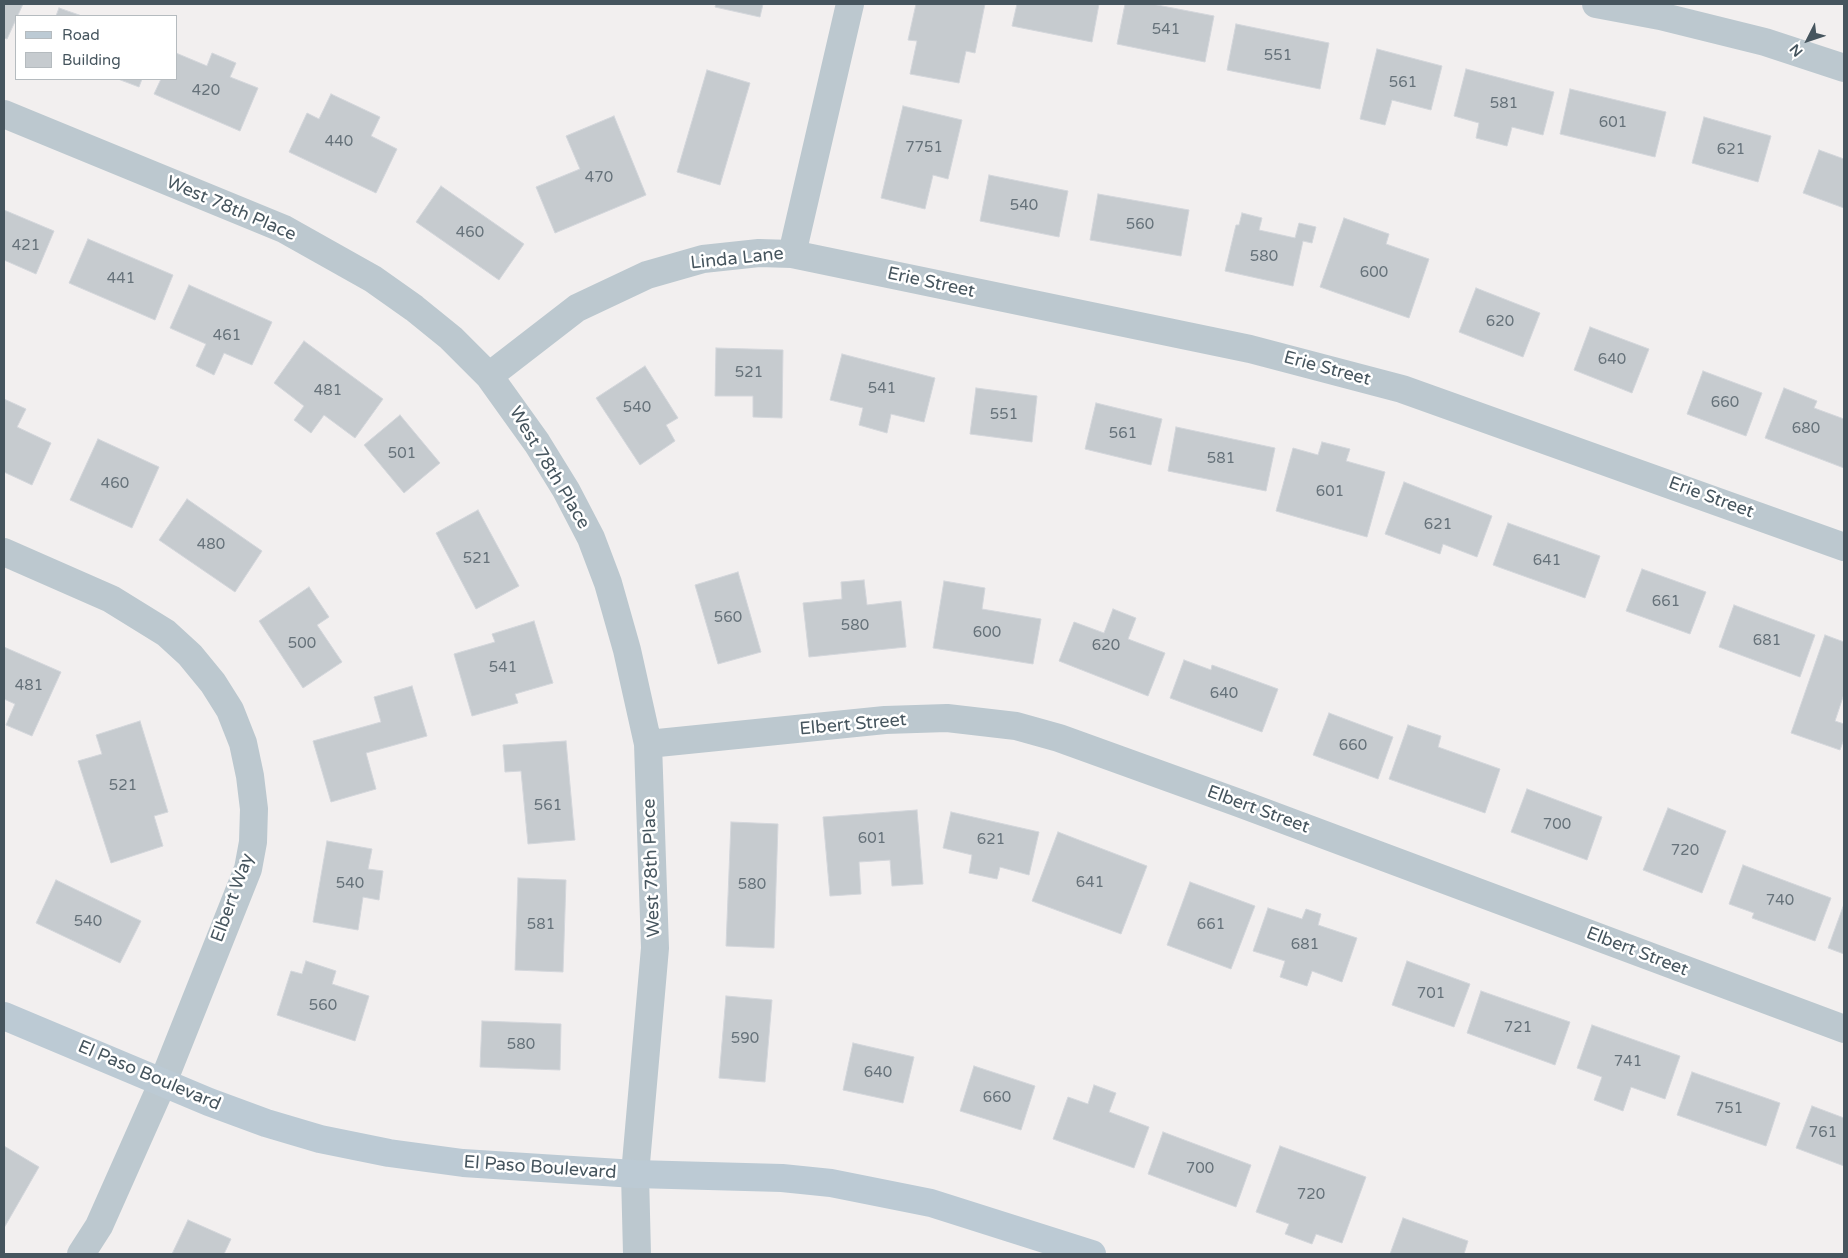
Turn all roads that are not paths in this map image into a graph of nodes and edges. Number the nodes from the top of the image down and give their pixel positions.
1 (850, 4) edge
2 (1596, 4) edge
3 (1844, 68) edge
4 (4, 114) edge
5 (792, 254) junction
6 (489, 376) junction
7 (1844, 547) edge
8 (4, 552) edge
9 (648, 744) junction
10 (4, 1016) edge
11 (1844, 1029) edge
12 (163, 1082) junction
13 (636, 1174) junction
14 (81, 1254) edge
15 (637, 1254) edge
16 (1092, 1254) edge

1 - 5 street, Linda Lane
2 - 3 street
4 - 6 street, West 78th Place
5 - 6 street, Linda Lane
5 - 7 street, Erie Street
6 - 9 street, West 78th Place
8 - 12 street, Elbert Way
9 - 11 street, Elbert Street
9 - 13 street, West 78th Place
10 - 12 street, El Paso Boulevard
12 - 13 street, El Paso Boulevard
12 - 14 street, Elbert Way
13 - 15 street, West 78th Place
13 - 16 street, El Paso Boulevard

